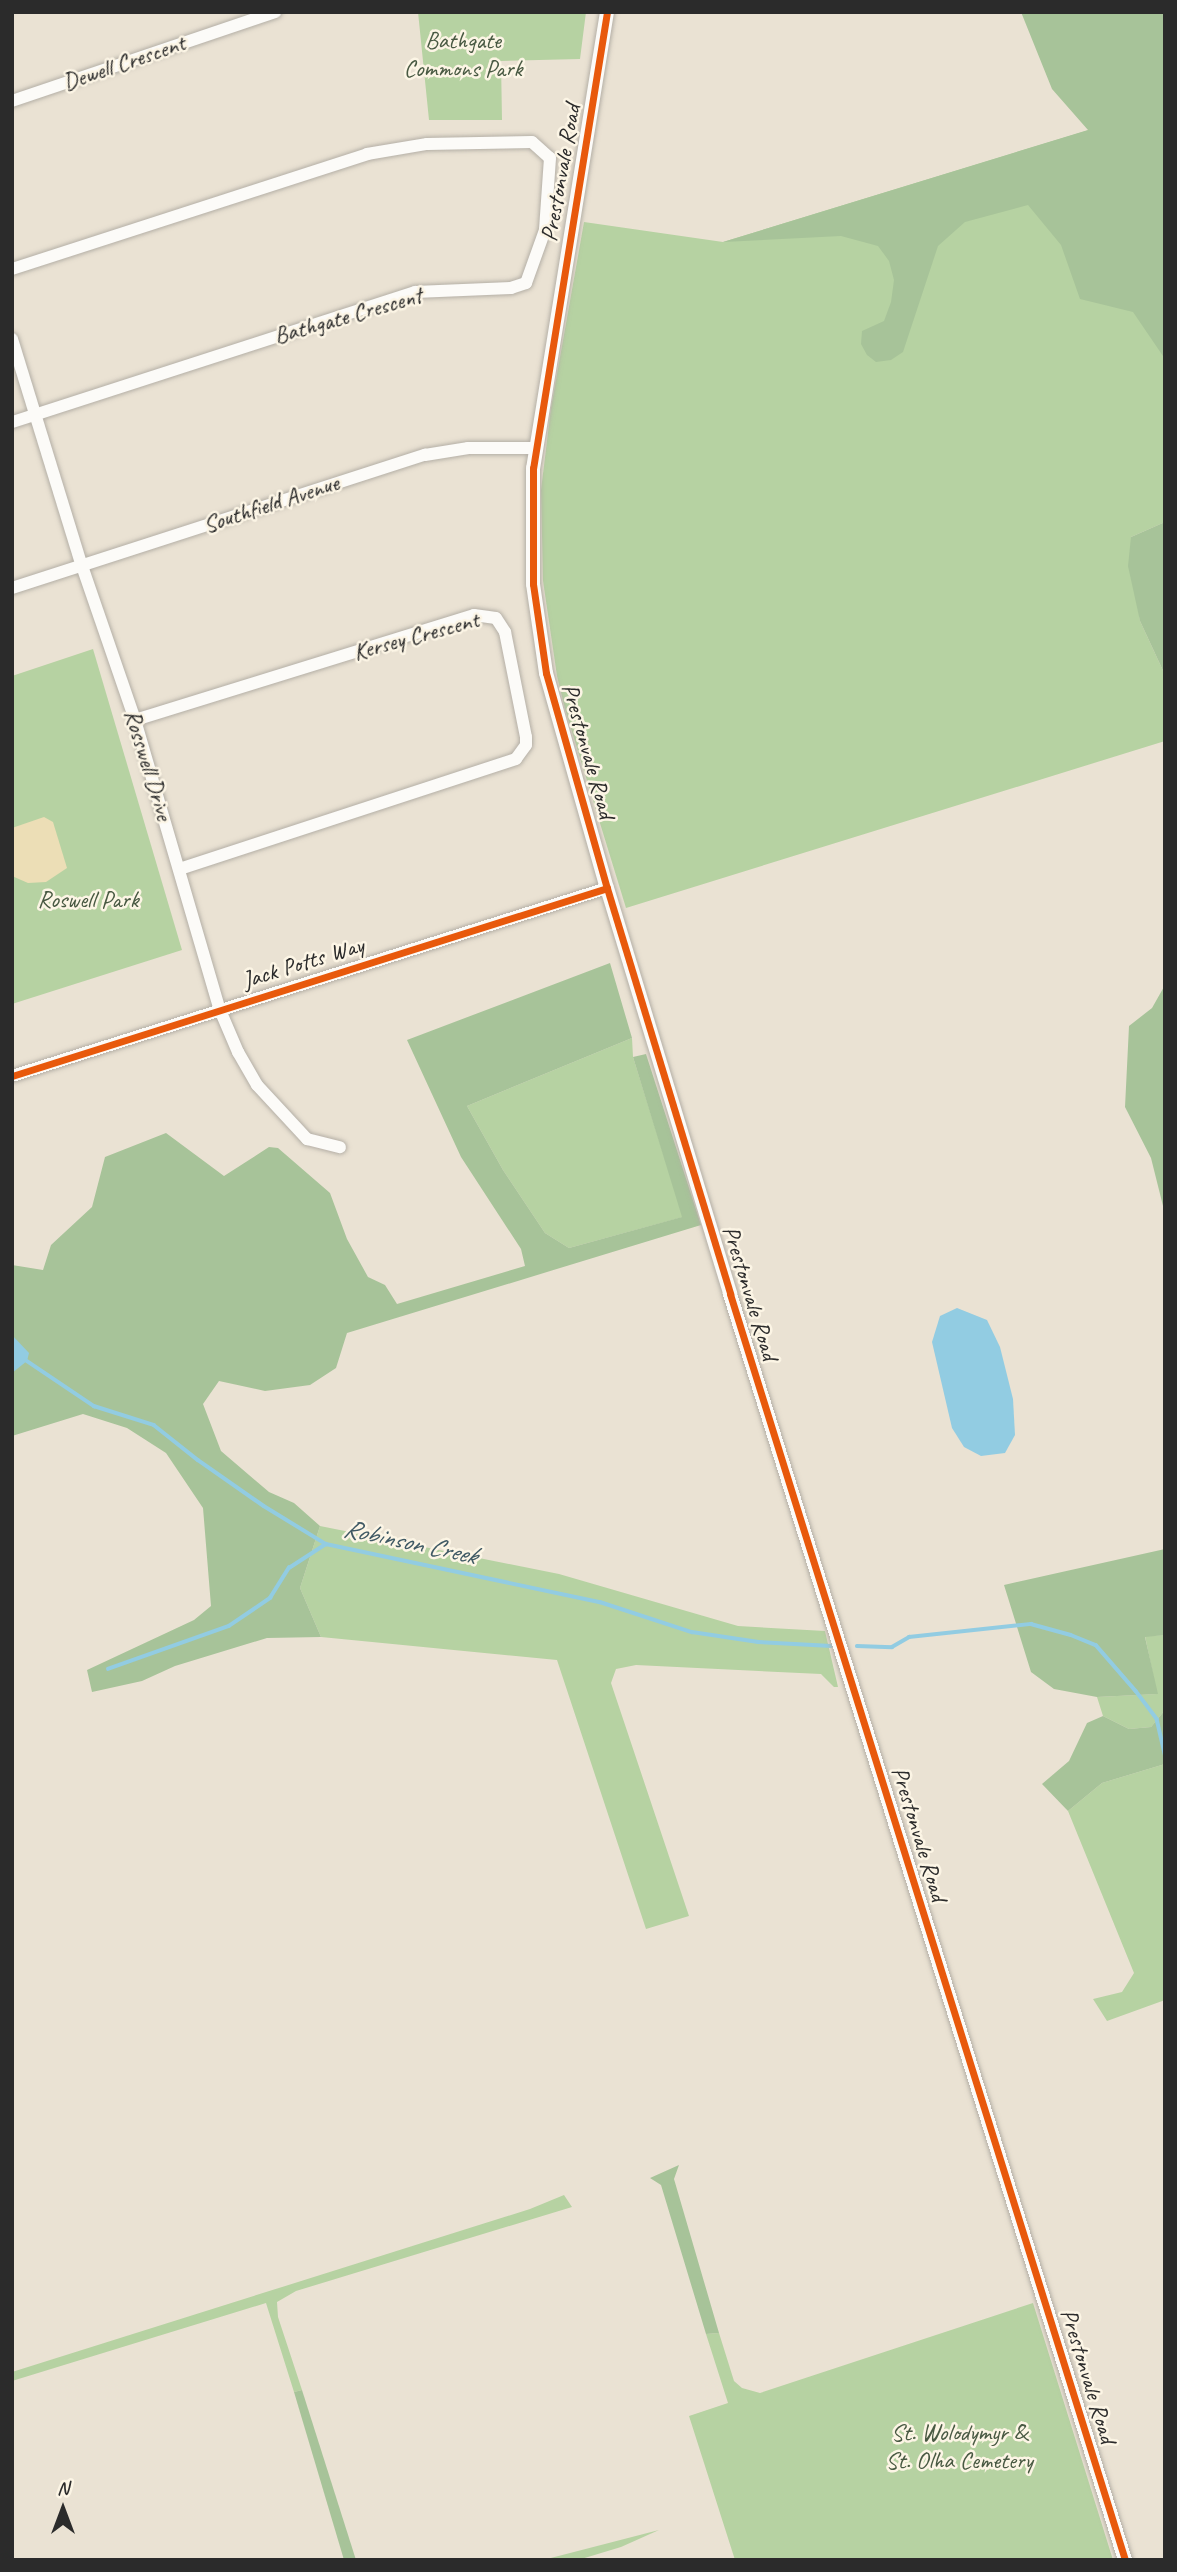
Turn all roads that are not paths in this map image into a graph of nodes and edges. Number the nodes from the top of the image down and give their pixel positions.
1 (275, 12) edge
2 (607, 12) edge
3 (12, 101) edge
4 (12, 269) edge
5 (12, 339) edge
6 (34, 414) junction
7 (12, 422) edge
8 (535, 448) junction
9 (82, 566) junction
10 (12, 587) edge
11 (135, 720) junction
12 (180, 869) junction
13 (607, 888) junction
14 (220, 1010) junction
15 (12, 1076) edge
16 (340, 1147) dead end
17 (1125, 2560) edge

1 - 3 street, Dewell Crescent
2 - 8 street, Prestonvale Road
4 - 6 street, Bathgate Crescent
5 - 6 street, Rosswell Drive
6 - 7 street
6 - 9 street, Rosswell Drive
8 - 9 street, Southfield Avenue
8 - 13 street, Prestonvale Road
9 - 10 street, Southfield Avenue
9 - 11 street, Rosswell Drive
11 - 12 street, Rosswell Drive
11 - 12 street, Kersey Crescent
12 - 14 street, Rosswell Drive
13 - 14 street, Jack Potts Way
13 - 17 street, Prestonvale Road
14 - 15 street, Jack Potts Way
14 - 16 street, Rosswell Drive

